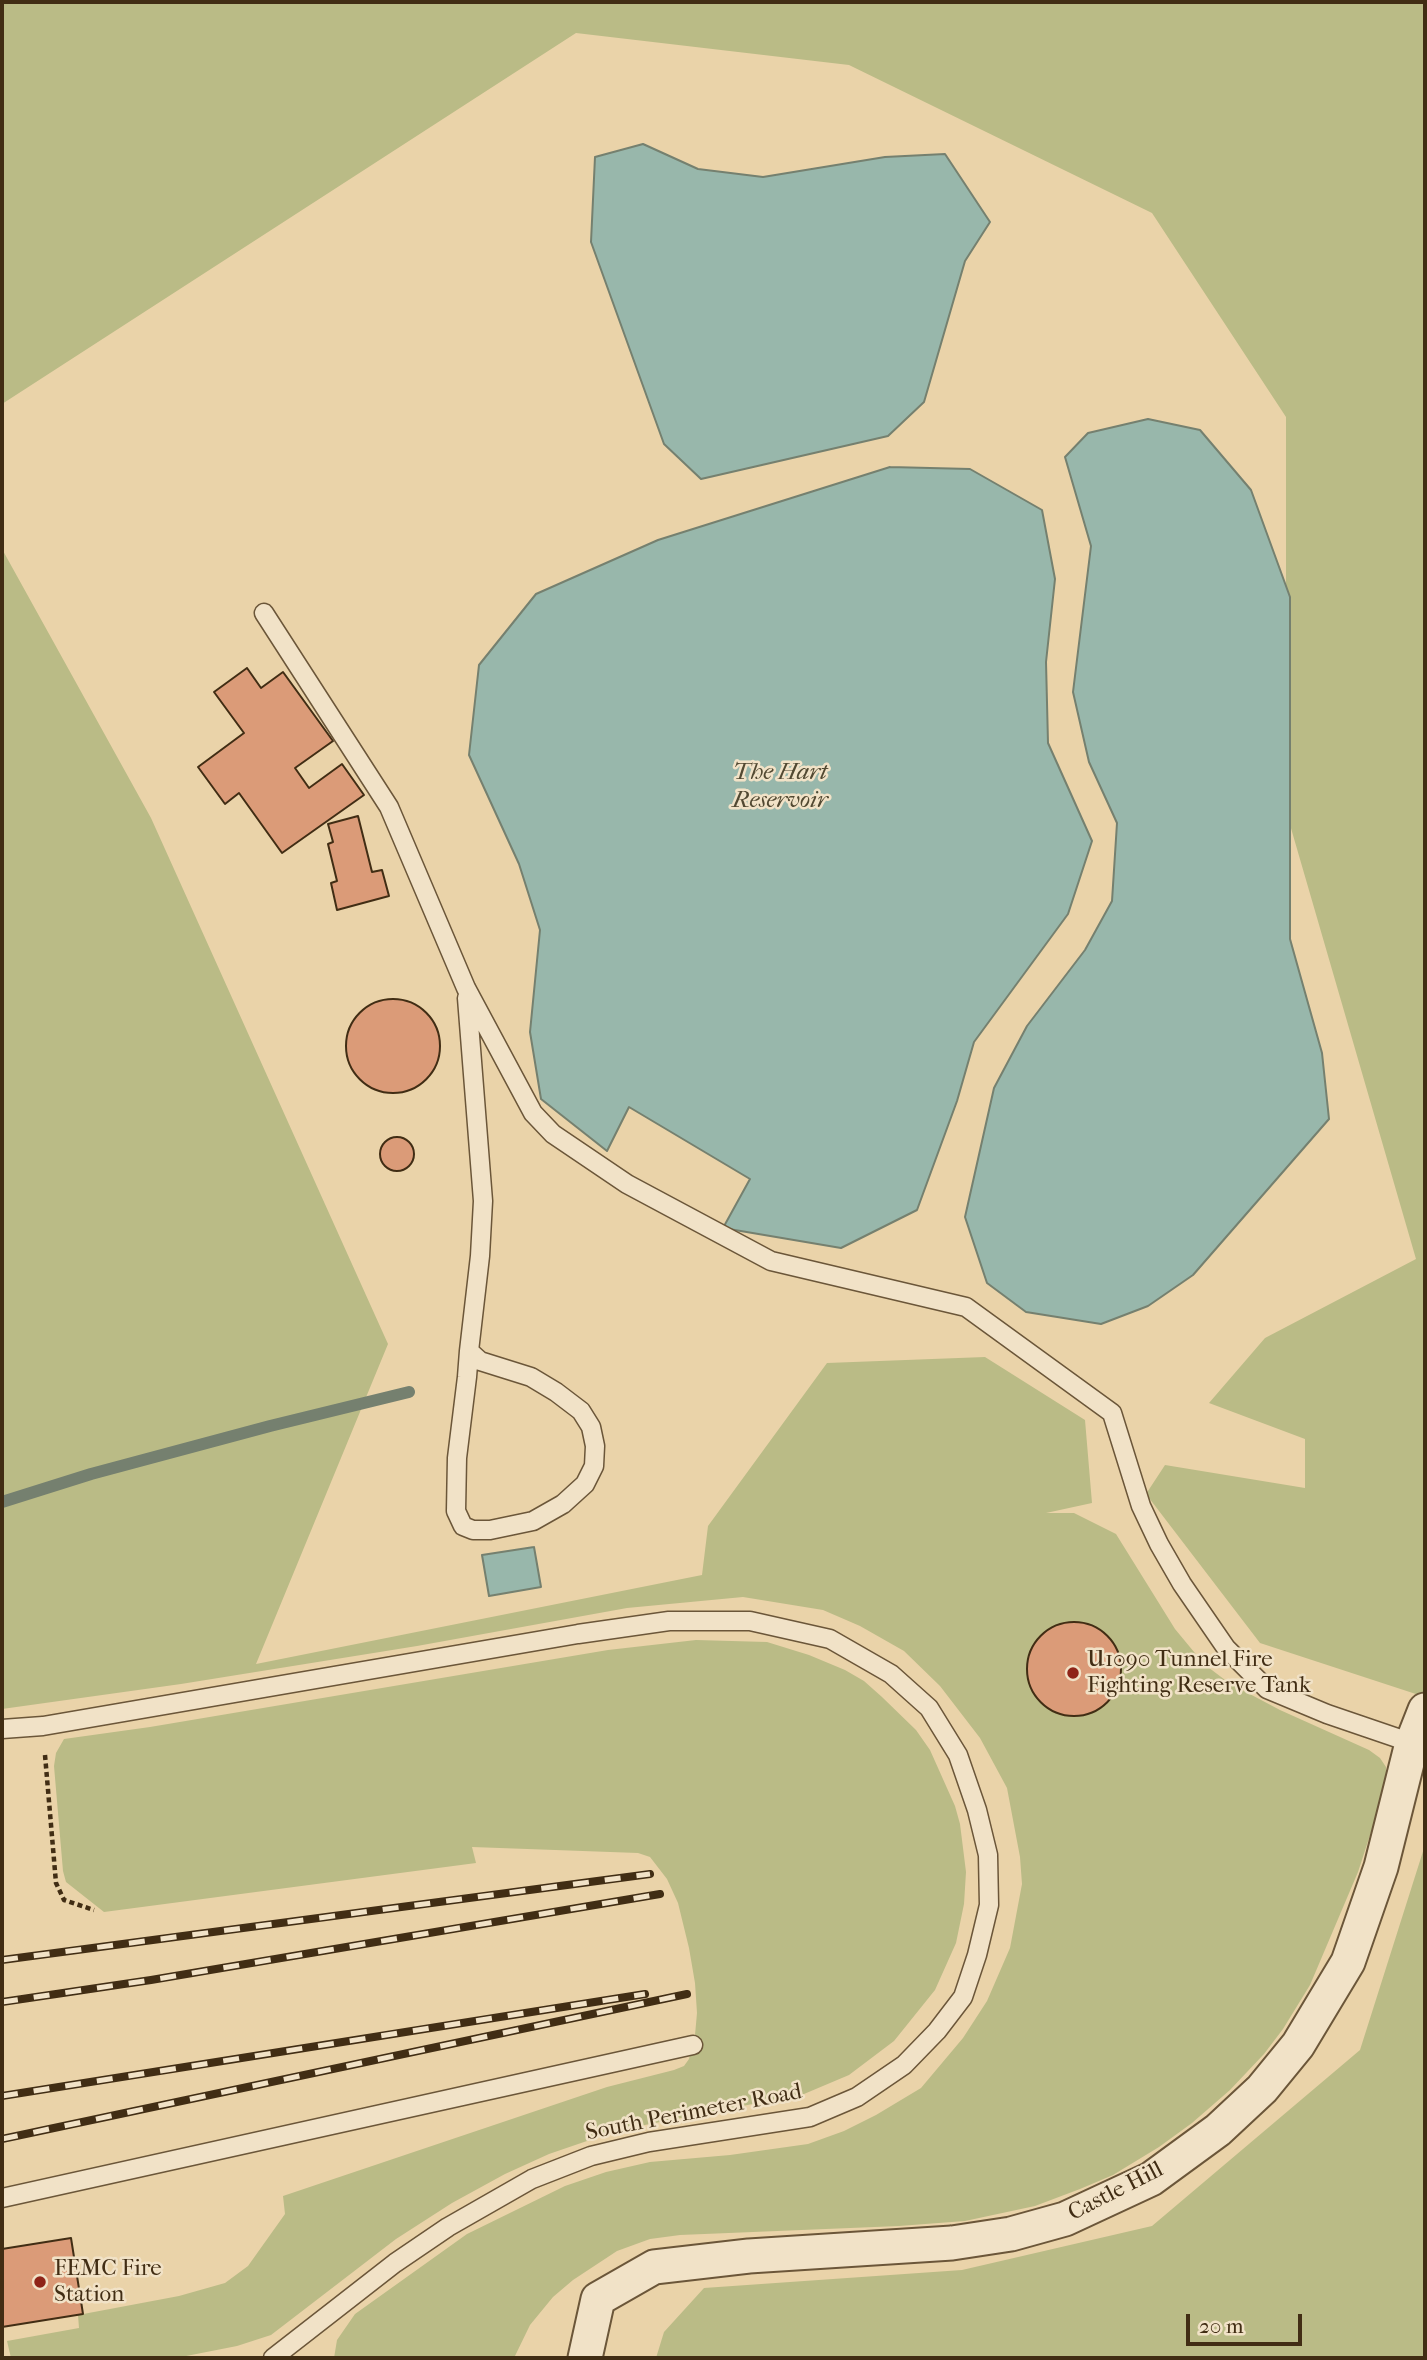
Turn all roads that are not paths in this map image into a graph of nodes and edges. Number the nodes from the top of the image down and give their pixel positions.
1 (264, 613) dead end
2 (466, 988) junction
3 (470, 1351) junction
4 (1425, 1710) edge
5 (2, 1729) edge
6 (1412, 1742) junction
7 (693, 2045) dead end
8 (2, 2198) edge
9 (273, 2358) edge
10 (585, 2358) edge

1 - 2 lane
2 - 3 lane
2 - 6 lane
3 - 3 lane
4 - 6 street, Castle Hill
5 - 9 lane, South Perimeter Road
6 - 10 street, Castle Hill
7 - 8 lane

